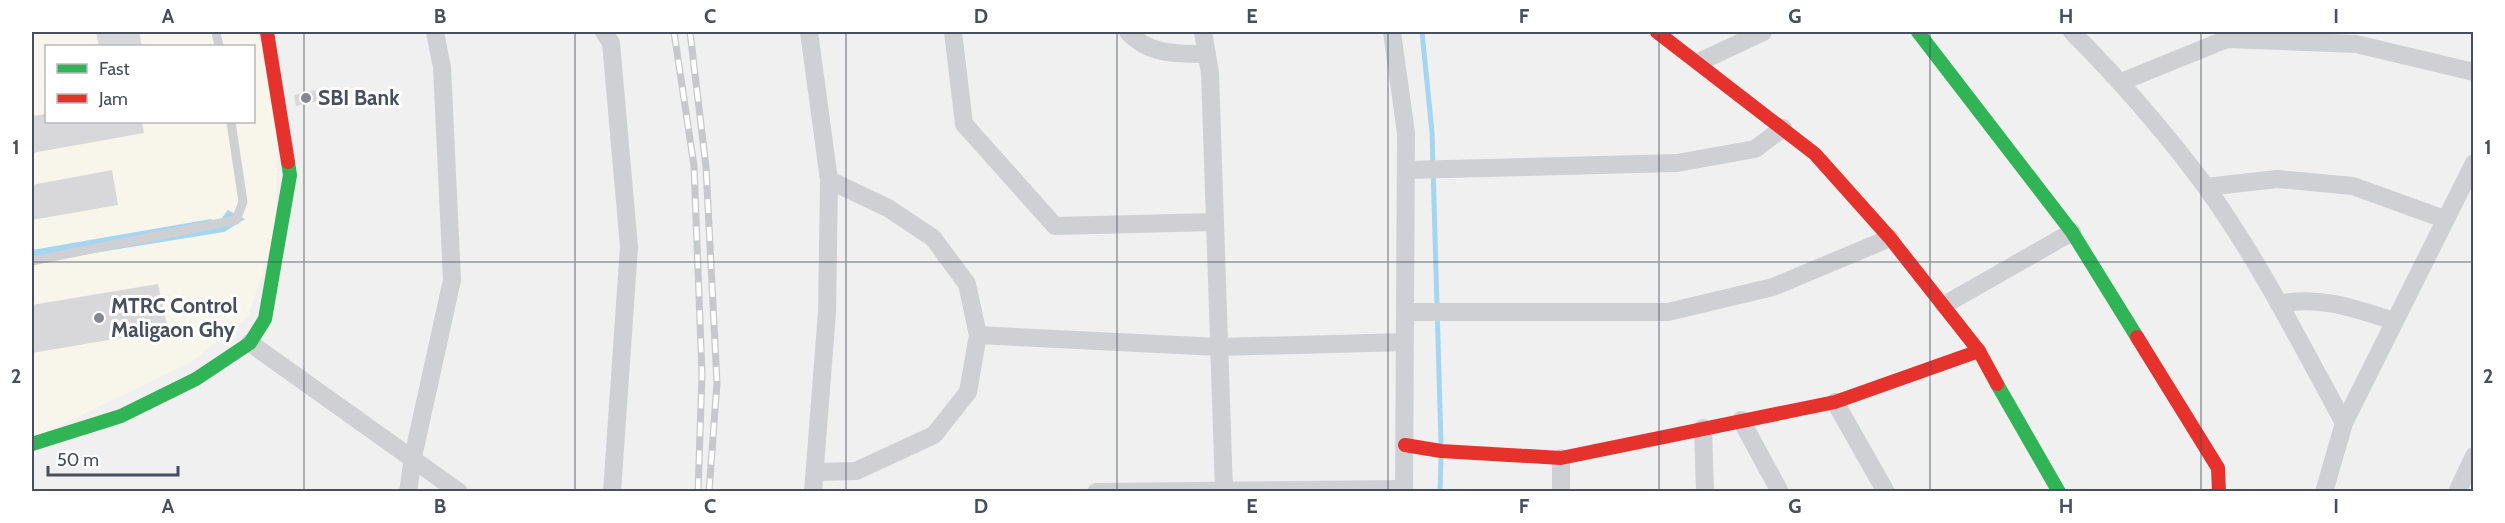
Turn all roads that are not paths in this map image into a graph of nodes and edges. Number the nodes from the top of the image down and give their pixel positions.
1 (267, 32) edge
2 (435, 32) edge
3 (604, 32) edge
4 (809, 32) edge
5 (953, 32) edge
6 (1128, 32) edge
7 (1203, 32) edge
8 (1392, 32) edge
9 (1657, 32) edge
10 (1763, 32) edge
11 (1918, 32) edge
12 (2072, 32) edge
13 (1674, 38) edge
14 (1207, 54) junction
15 (1700, 62) junction
16 (2474, 72) edge
17 (2121, 82) junction
18 (231, 123) edge
19 (1784, 128) junction
20 (2474, 163) edge
21 (1406, 170) junction
22 (829, 180) junction
23 (2206, 188) junction
24 (2444, 219) junction
25 (1215, 222) junction
26 (2072, 232) junction
27 (1890, 238) junction
28 (32, 261) edge
29 (2279, 304) junction
30 (1944, 305) junction
31 (1405, 312) junction
32 (2394, 321) junction
33 (978, 335) junction
34 (1405, 342) junction
35 (250, 343) junction
36 (1219, 347) junction
37 (1979, 351) junction
38 (1835, 402) junction
39 (1741, 420) junction
40 (2344, 423) junction
41 (1703, 428) junction
42 (32, 444) edge
43 (1405, 445) junction
44 (2474, 456) edge
45 (413, 457) junction
46 (1561, 458) junction
47 (816, 472) junction
48 (1224, 490) junction
49 (1404, 490) edge
50 (408, 492) edge
51 (459, 492) edge
52 (612, 492) edge
53 (813, 492) edge
54 (1096, 492) edge
55 (1561, 492) edge
56 (1705, 492) edge
57 (1780, 492) edge
58 (1886, 492) edge
59 (2059, 492) edge
60 (2219, 492) edge
61 (2324, 492) edge
62 (2457, 492) edge

1 - 35 street
2 - 45 street
3 - 52 street
4 - 22 street
5 - 25 street
6 - 14 street
7 - 14 street
8 - 21 street
9 - 13 street
10 - 15 street
11 - 26 street
12 - 17 street
13 - 15 street
14 - 25 street
15 - 19 street
16 - 17 street
17 - 23 street
18 - 28 lane
19 - 21 street
19 - 27 street
20 - 24 street
21 - 31 street
22 - 33 street
22 - 47 street
23 - 24 street
23 - 29 street
24 - 32 street
25 - 36 street
26 - 30 street
26 - 60 street
27 - 30 street
27 - 31 street
29 - 32 street
29 - 40 street
30 - 37 street
31 - 34 street
32 - 40 street
33 - 36 street
33 - 47 street
34 - 36 street
34 - 43 street
35 - 42 street
35 - 45 street
36 - 48 street
37 - 38 street
37 - 59 street
38 - 39 street
38 - 58 street
39 - 41 street
39 - 57 street
40 - 61 street
41 - 46 street
41 - 56 street
43 - 46 street
43 - 49 street
44 - 62 street
45 - 50 street
45 - 51 street
46 - 55 street
47 - 53 street
48 - 49 street
48 - 54 street

